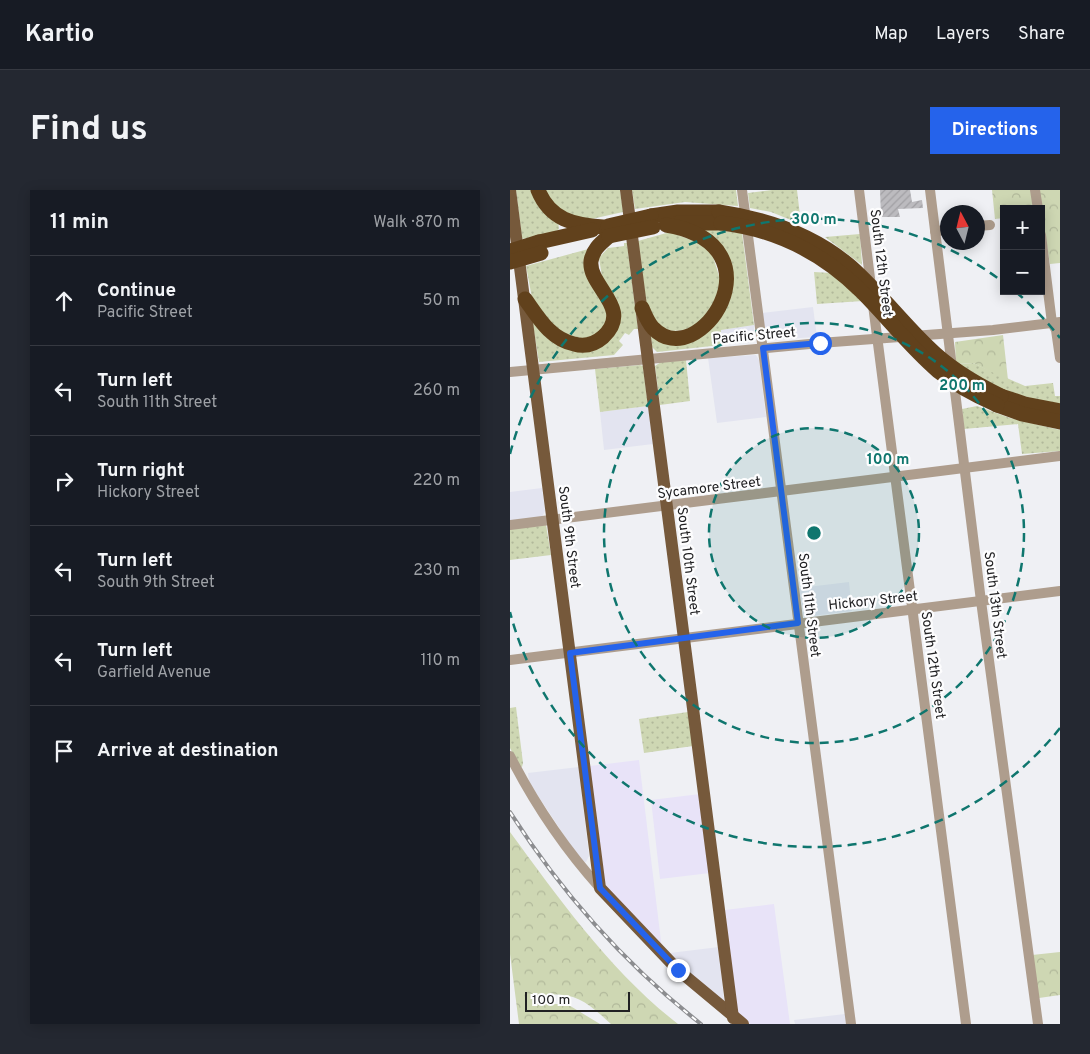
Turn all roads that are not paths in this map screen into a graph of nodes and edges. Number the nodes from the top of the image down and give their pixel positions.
1 (510, 190) edge
2 (538, 190) edge
3 (626, 190) edge
4 (742, 190) edge
5 (859, 190) edge
6 (930, 190) edge
7 (1035, 190) edge
8 (1037, 205) edge
9 (657, 223) junction
10 (985, 225) edge
11 (990, 225) dead end
12 (607, 230) junction
13 (936, 231) junction
14 (940, 231) edge
15 (540, 248) junction
16 (1044, 250) edge
17 (510, 251) edge
18 (510, 262) edge
19 (525, 299) junction
20 (642, 308) junction
21 (1056, 322) edge
22 (949, 333) junction
23 (878, 339) junction
24 (763, 348) junction
25 (1060, 358) edge
26 (648, 359) junction
27 (534, 370) junction
28 (510, 372) edge
29 (999, 401) junction
30 (1060, 411) edge
31 (1060, 422) edge
32 (1060, 456) edge
33 (965, 468) junction
34 (896, 477) junction
35 (782, 491) junction
36 (667, 506) junction
37 (553, 520) junction
38 (510, 525) edge
39 (1060, 591) edge
40 (981, 601) junction
41 (913, 610) junction
42 (798, 623) junction
43 (684, 638) junction
44 (570, 653) junction
45 (510, 660) edge
46 (510, 756) edge
47 (600, 888) junction
48 (737, 1022) edge
49 (851, 1024) edge
50 (966, 1024) edge
51 (1038, 1024) edge

1 - 19 main road, South 9th Street
2 - 12 highway
3 - 20 main road, South 10th Street
4 - 24 street, South 11th Street
5 - 23 street, South 12th Street
6 - 13 street, South 13th Street
7 - 8 street
9 - 12 highway, bridge
9 - 20 highway
9 - 29 highway, bridge
10 - 11 street
12 - 15 highway
12 - 19 highway
13 - 14 street
13 - 22 street, South 13th Street
15 - 17 highway, bridge
15 - 18 highway, bridge
16 - 21 street
19 - 27 main road, South 9th Street
20 - 26 main road, South 10th Street
21 - 22 street, Pacific Street
21 - 25 street
22 - 23 street, Pacific Street
22 - 33 street, South 13th Street
23 - 24 street, Pacific Street
23 - 34 street, South 12th Street
24 - 26 street, Pacific Street
24 - 35 street, South 11th Street
26 - 27 street, Pacific Street
26 - 36 main road, South 10th Street
27 - 28 street, Pacific Street
27 - 37 main road, South 9th Street
29 - 30 highway
29 - 31 highway
32 - 33 street, Sycamore Street
33 - 34 street, Sycamore Street
33 - 40 street, South 13th Street
34 - 35 street, Sycamore Street
34 - 41 street, South 12th Street
35 - 36 street, Sycamore Street
35 - 42 street, South 11th Street
36 - 37 street, Sycamore Street
36 - 43 main road, South 10th Street
37 - 38 street, Sycamore Street
37 - 44 main road, South 9th Street
39 - 40 street, Hickory Street
40 - 41 street, Hickory Street
40 - 51 street, South 13th Street
41 - 42 street, Hickory Street
41 - 50 street, South 12th Street
42 - 43 street, Hickory Street
42 - 49 street, South 11th Street
43 - 44 street, Hickory Street
43 - 48 main road, South 10th Street
44 - 45 street, Hickory Street
44 - 47 main road, South 9th Street
46 - 47 street
47 - 48 main road

